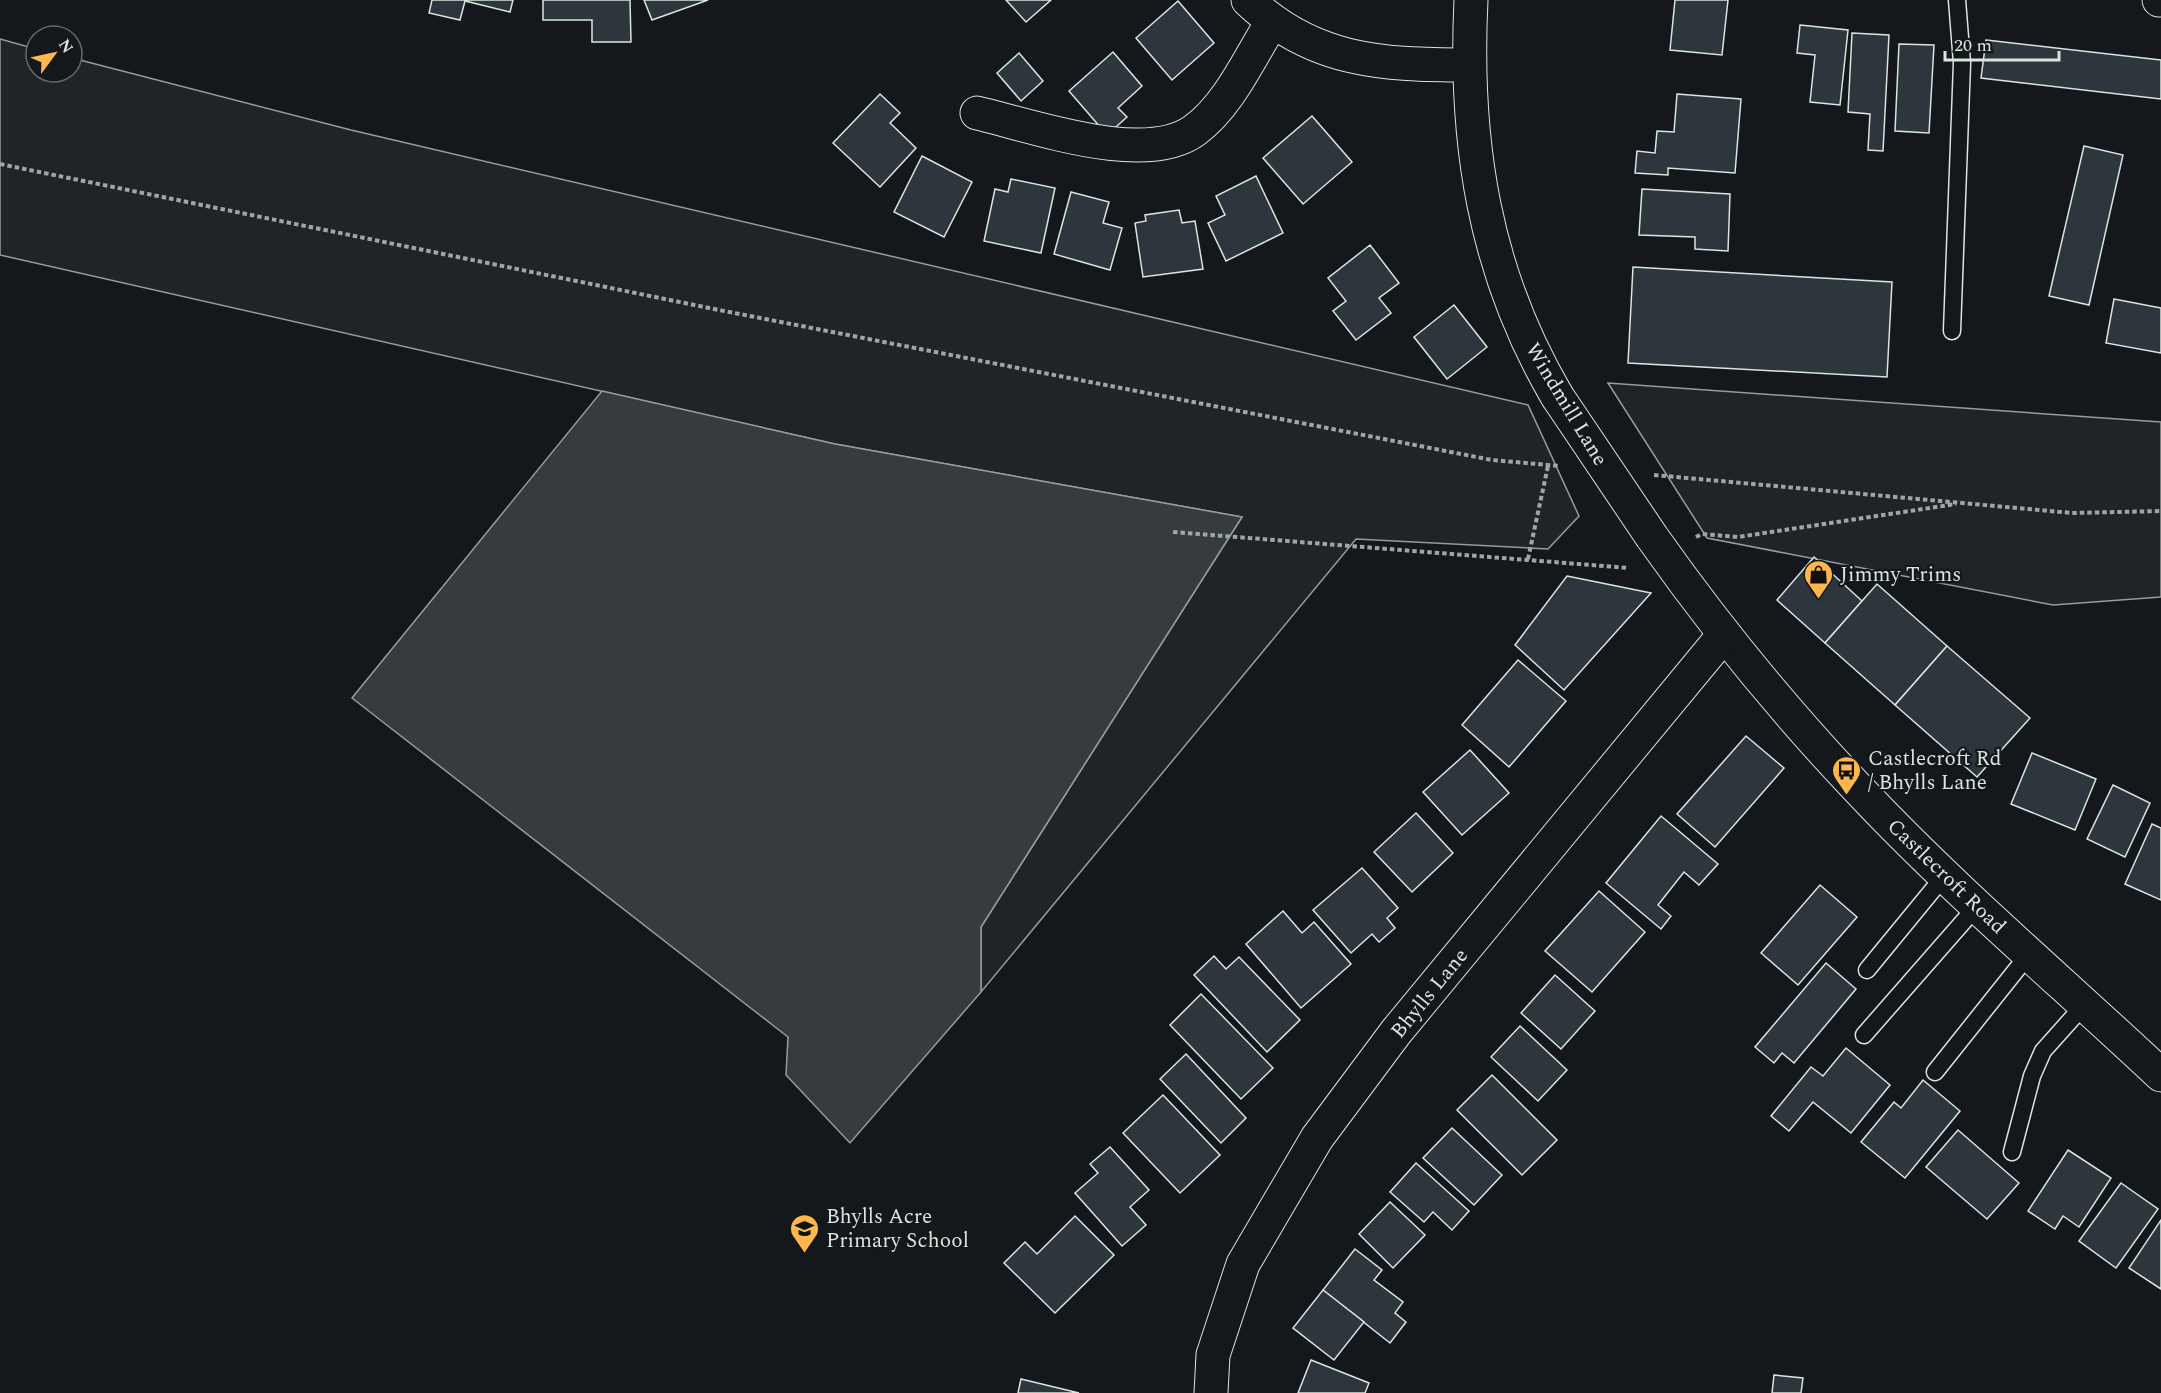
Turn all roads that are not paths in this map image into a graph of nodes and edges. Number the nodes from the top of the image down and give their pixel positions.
1 (1248, 0) edge
2 (1471, 0) edge
3 (1957, 0) edge
4 (1272, 22) junction
5 (1468, 65) junction
6 (977, 113) dead end
7 (1952, 331) dead end
8 (1723, 636) junction
9 (1945, 875) junction
10 (1977, 906) junction
11 (2029, 954) junction
12 (1867, 970) dead end
13 (2085, 1004) junction
14 (1864, 1035) dead end
15 (1935, 1072) dead end
16 (2161, 1075) edge
17 (2013, 1152) dead end
18 (1211, 1393) edge

1 - 4 street
2 - 5 street, Windmill Lane
3 - 7 lane
4 - 5 street
4 - 6 street
5 - 8 street, Windmill Lane, bridge
8 - 9 street, Castlecroft Road
8 - 18 street, Bhylls Lane
9 - 10 street, Castlecroft Road
9 - 12 lane
10 - 11 street, Castlecroft Road
10 - 14 lane
11 - 13 street, Castlecroft Road
11 - 15 lane
13 - 16 street, Castlecroft Road
13 - 17 lane

